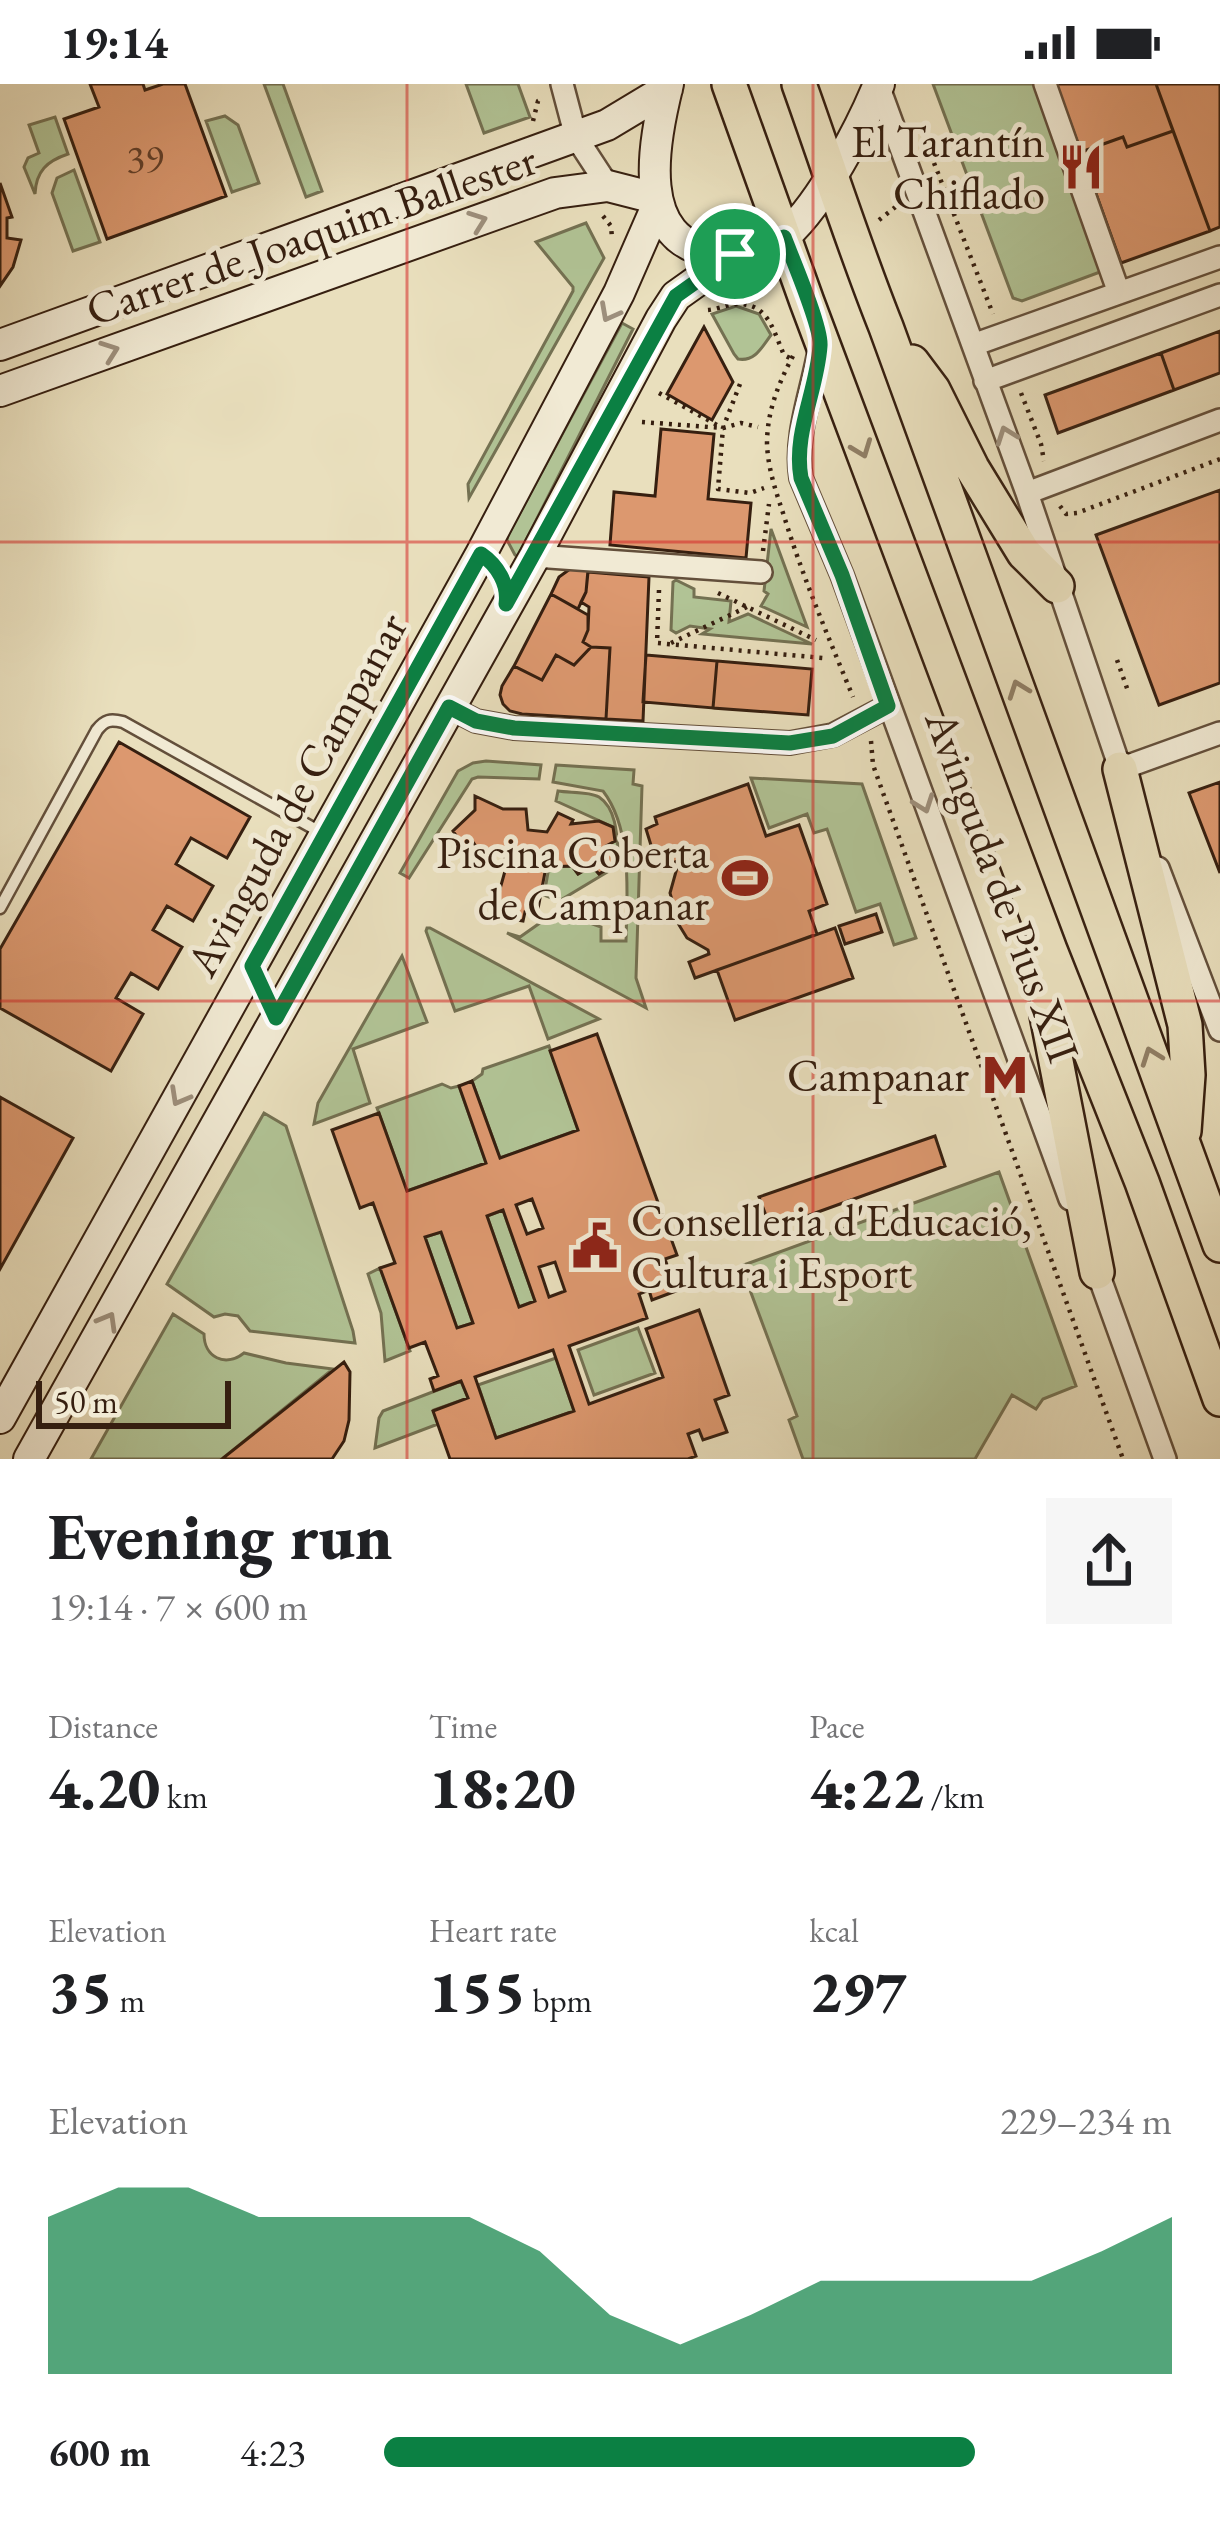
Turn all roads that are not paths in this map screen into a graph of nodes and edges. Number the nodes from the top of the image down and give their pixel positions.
1 (562, 84) edge
2 (728, 84) edge
3 (799, 84) edge
4 (1045, 84) edge
5 (879, 85) edge
6 (667, 87) edge
7 (576, 136) junction
8 (832, 174) junction
9 (608, 186) junction
10 (656, 202) junction
11 (784, 237) junction
12 (735, 254) junction
13 (1220, 257) edge
14 (1119, 293) junction
15 (1220, 295) edge
16 (886, 327) junction
17 (821, 340) junction
18 (0, 345) edge
19 (973, 345) junction
20 (986, 381) junction
21 (0, 391) edge
22 (1220, 419) edge
23 (1027, 493) junction
24 (481, 554) junction
25 (535, 556) junction
26 (760, 572) dead end
27 (1057, 586) junction
28 (455, 602) junction
29 (506, 604) junction
30 (888, 706) junction
31 (449, 707) junction
32 (1220, 733) edge
33 (1120, 769) junction
34 (325, 835) junction
35 (366, 857) junction
36 (307, 869) junction
37 (346, 891) junction
38 (0, 908) edge
39 (1050, 950) junction
40 (252, 966) junction
41 (1218, 1017) edge
42 (276, 1018) junction
43 (220, 1022) junction
44 (1183, 1144) junction
45 (1220, 1245) edge
46 (1097, 1272) junction
47 (51, 1326) junction
48 (28, 1369) junction
49 (78, 1373) junction
50 (1220, 1399) edge
51 (0, 1418) edge
52 (0, 1445) edge
53 (19, 1459) edge
54 (29, 1459) edge
55 (1165, 1459) edge

1 - 7 street
2 - 11 main road, Avinguda de Pius XII
3 - 8 main road, Avinguda de Pius XII
4 - 14 street
5 - 8 main road
5 - 19 street
6 - 7 main road, Carrer de Joaquim Ballester
6 - 10 main road
7 - 9 street
7 - 18 main road, Carrer de Joaquim Ballester
8 - 11 main road
8 - 16 main road, Avinguda de Pius XII
9 - 10 main road, Carrer de Joaquim Ballester
21 -> 9 main road, Carrer de Joaquim Ballester
10 - 12 main road
10 -> 24 main road, Avinguda de Campanar
11 - 12 main road
11 - 17 main road, Avinguda de Pius XII
12 - 25 main road, Avinguda de Campanar
13 - 14 street
14 - 19 street
15 - 20 street
16 - 27 main road
44 -> 16 main road, Avinguda de Pius XII
17 - 30 street, Avinguda de Pius XII
17 -> 39 main road, Avinguda de Pius XII
19 - 20 street
23 -> 20 street
22 - 23 street
23 - 27 street
24 - 28 main road, Avinguda de Campanar
24 - 29 main road
25 - 26 street
25 - 29 main road, Avinguda de Campanar
27 - 33 street
28 - 29 main road
28 - 34 main road, Avinguda de Campanar
29 - 31 main road, Avinguda de Campanar
30 - 31 street
30 -> 46 street, Avinguda de Pius XII
31 - 35 main road, Avinguda de Campanar
32 - 33 street
33 - 41 street
33 - 44 main road
34 - 35 main road
34 - 36 main road, Avinguda de Campanar
34 - 38 lane
35 - 37 main road, Avinguda de Campanar
36 - 37 main road
36 - 40 main road, Avinguda de Campanar
37 - 42 main road, Avinguda de Campanar
39 - 46 main road
39 - 50 main road, Avinguda de Pius XII
40 - 42 main road
40 - 43 main road, Avinguda de Campanar
42 - 43 main road
49 -> 42 main road, Avinguda de Campanar
43 -> 47 main road, Avinguda de Campanar
44 - 45 main road, Avinguda de Pius XII
46 - 55 street, Avinguda de Pius XII
47 - 48 main road, Avinguda de Campanar
47 - 49 main road
48 - 49 main road
48 - 51 main road, Avinguda de Campanar
49 - 54 main road, Avinguda de Campanar
52 - 53 main road

